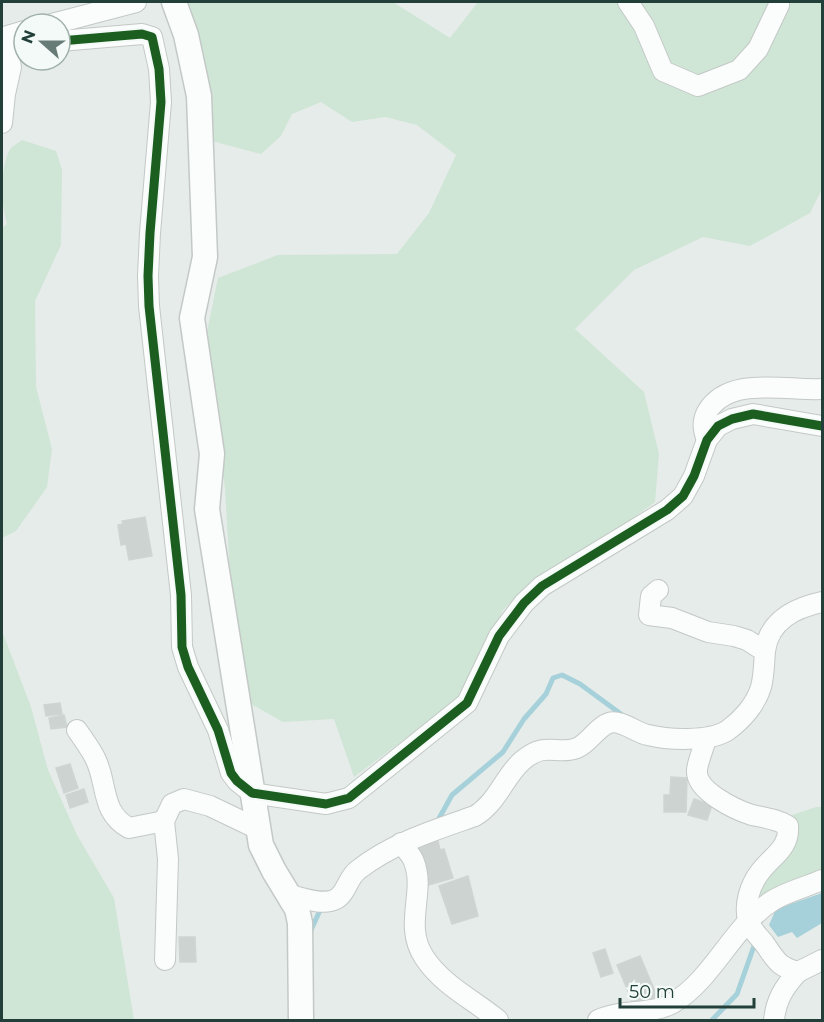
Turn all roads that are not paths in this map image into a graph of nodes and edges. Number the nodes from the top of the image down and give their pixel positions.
1 (136, 2) edge
2 (174, 2) edge
3 (628, 2) edge
4 (779, 2) edge
5 (72, 19) edge
6 (12, 35) edge
7 (72, 40) edge
8 (12, 45) edge
9 (12, 63) edge
10 (2, 123) edge
11 (822, 389) edge
12 (822, 426) edge
13 (706, 440) junction
14 (658, 590) dead end
15 (822, 602) edge
16 (762, 647) junction
17 (77, 730) dead end
18 (706, 738) junction
19 (252, 793) junction
20 (164, 820) junction
21 (258, 829) junction
22 (401, 843) junction
23 (822, 880) edge
24 (290, 895) junction
25 (748, 922) junction
26 (165, 960) dead end
27 (822, 960) edge
28 (798, 972) junction
29 (301, 1020) edge
30 (498, 1020) edge
31 (598, 1020) edge
32 (774, 1020) edge

1 - 5 street
2 - 19 street
3 - 4 street
6 - 8 street
7 - 19 street
9 - 10 street
11 - 13 street
12 - 13 street
13 - 19 street
14 - 16 street
15 - 16 street
16 - 18 street
17 - 20 street
18 - 22 street
18 - 25 street
19 - 21 street
20 - 21 street
20 - 26 street
21 - 24 street
22 - 24 street
22 - 30 street
23 - 25 street
24 - 29 street
25 - 28 street
25 - 31 street
27 - 28 street
28 - 32 street

